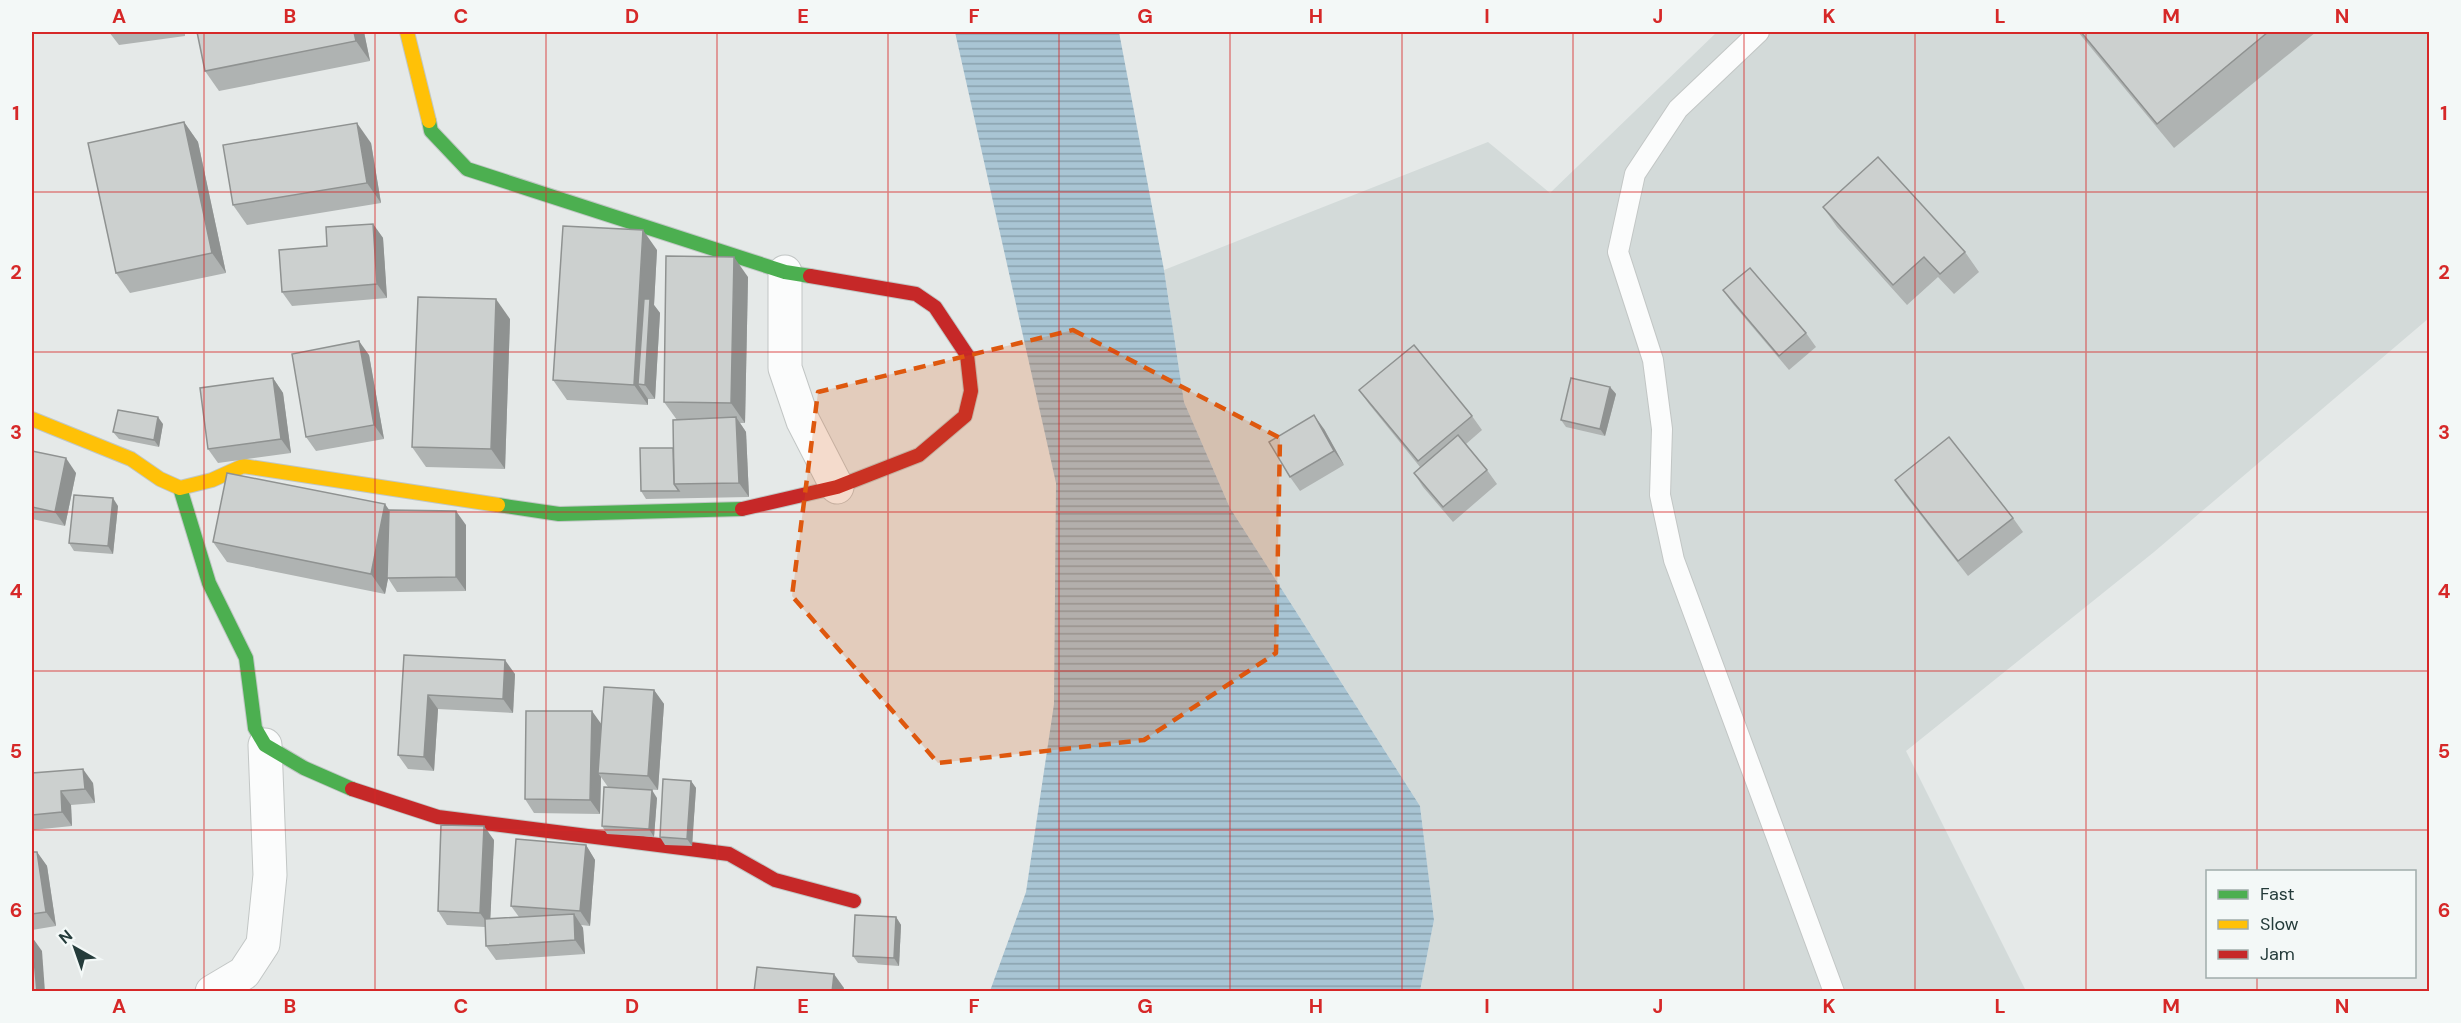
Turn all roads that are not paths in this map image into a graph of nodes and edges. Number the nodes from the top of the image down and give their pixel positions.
1 (407, 32) edge
2 (1759, 32) edge
3 (785, 272) junction
4 (32, 419) edge
5 (837, 487) junction
6 (180, 488) junction
7 (265, 745) junction
8 (854, 901) dead end
9 (212, 992) edge
10 (1834, 992) edge

1 - 3 street
2 - 10 lane
3 - 5 street
3 - 5 street
4 - 6 street
5 - 6 street
6 - 7 street
7 - 8 street
7 - 9 street

